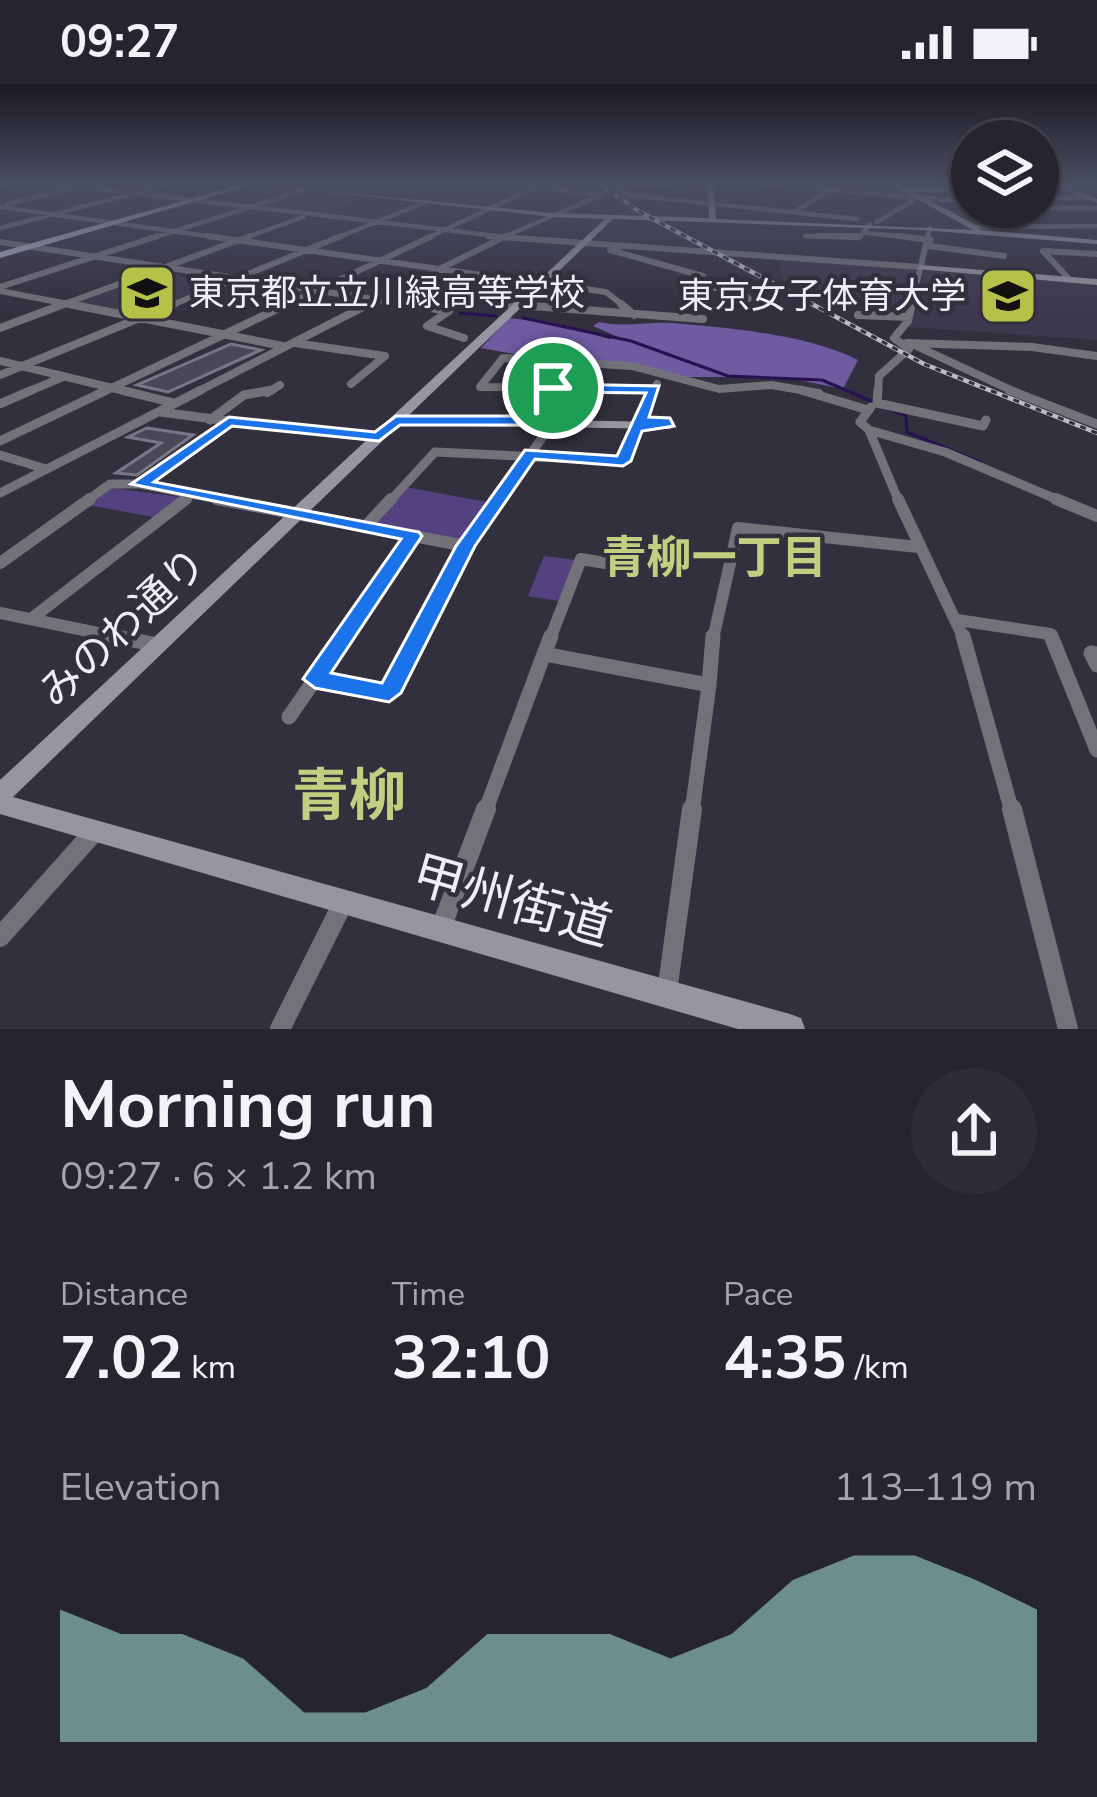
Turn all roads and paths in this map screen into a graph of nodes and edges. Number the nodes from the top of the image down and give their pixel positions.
1 (97, 228) edge
2 (153, 228) edge
3 (184, 228) edge
4 (273, 228) edge
5 (363, 228) edge
6 (418, 228) edge
7 (449, 228) edge
8 (524, 228) edge
9 (601, 228) edge
10 (813, 228) edge
11 (869, 228) edge
12 (875, 228) edge
13 (930, 228) edge
14 (932, 228) edge
15 (975, 228) edge
16 (999, 228) edge
17 (1013, 228) edge
18 (1055, 228) edge
19 (978, 230) junction
20 (175, 231) junction
21 (443, 231) junction
22 (1030, 236) junction
23 (501, 238) junction
24 (240, 240) junction
25 (1081, 240) junction
26 (0, 242) edge
27 (930, 243) junction
28 (583, 245) junction
29 (1096, 245) edge
30 (30, 247) junction
31 (309, 250) junction
32 (0, 255) edge
33 (1004, 256) dead end
34 (93, 257) junction
35 (382, 260) junction
36 (920, 267) junction
37 (162, 268) junction
38 (434, 268) junction
39 (488, 276) dead end
40 (1069, 279) junction
41 (236, 280) junction
42 (1097, 282) edge
43 (542, 283) junction
44 (395, 291) junction
45 (0, 292) edge
46 (314, 293) junction
47 (749, 299) dead end
48 (372, 302) junction
49 (61, 303) junction
50 (518, 305) junction
51 (858, 315) dead end
52 (635, 316) junction
53 (909, 317) junction
54 (143, 318) junction
55 (703, 319) dead end
56 (0, 328) edge
57 (228, 334) junction
58 (464, 338) dead end
59 (905, 343) junction
60 (289, 345) junction
61 (1097, 356) edge
62 (0, 361) edge
63 (22, 366) junction
64 (0, 375) edge
65 (64, 376) junction
66 (661, 376) junction
67 (351, 384) dead end
68 (280, 385) dead end
69 (113, 388) junction
70 (553, 388) junction
71 (654, 388) junction
72 (0, 404) edge
73 (175, 404) junction
74 (873, 406) junction
75 (160, 412) junction
76 (1097, 413) edge
77 (1067, 414) junction
78 (209, 420) junction
79 (986, 420) dead end
80 (396, 421) junction
81 (229, 422) junction
82 (552, 423) junction
83 (638, 424) junction
84 (1097, 424) edge
85 (869, 430) junction
86 (379, 437) junction
87 (0, 441) edge
88 (531, 454) junction
89 (0, 455) edge
90 (47, 469) junction
91 (140, 484) junction
92 (0, 493) edge
93 (191, 495) junction
94 (298, 514) junction
95 (1097, 516) edge
96 (365, 526) junction
97 (413, 536) junction
98 (466, 546) junction
99 (918, 547) junction
100 (0, 563) edge
101 (629, 567) dead end
102 (0, 613) edge
103 (31, 619) junction
104 (957, 620) junction
105 (158, 645) junction
106 (544, 654) junction
107 (1097, 654) edge
108 (1097, 664) edge
109 (315, 679) junction
110 (709, 685) junction
111 (290, 717) dead end
112 (1097, 750) edge
113 (0, 795) edge
114 (0, 804) edge
115 (94, 832) junction
116 (343, 903) junction
117 (440, 931) junction
118 (0, 937) edge
119 (667, 996) junction
120 (280, 1029) edge
121 (790, 1029) edge
122 (1068, 1029) edge

1 - 30 main road
2 - 20 street
3 - 20 street
4 - 24 street
5 - 31 street
6 - 21 street
7 - 21 street
8 - 23 street
9 - 28 street, みのわ通り
10 - 11 street
12 - 27 street
13 - 27 street
14 - 19 street
15 - 19 street
16 - 19 street
17 - 22 street
18 - 25 street
19 - 22 street
20 - 24 street
20 - 34 street
21 - 23 street
21 - 35 street
22 - 25 street
23 - 28 street
23 - 38 street
24 - 31 street
24 - 37 street
25 - 29 street
26 - 30 street
27 - 33 street
27 - 36 street
28 - 36 street
28 - 43 street, みのわ通り
28 - 47 street
29 - 40 street
30 - 32 main road
30 - 34 street
31 - 35 street
31 - 41 street
34 - 37 street
34 - 45 street
35 - 38 street
35 - 46 street
36 - 40 street
36 - 53 street
37 - 41 street
37 - 49 street
38 - 39 street
38 - 44 street
40 - 42 street
41 - 46 street
41 - 54 street
43 - 50 street, みのわ通り
43 - 52 street
44 - 48 street
44 - 50 street
45 - 49 street
46 - 48 street
46 - 57 street
48 - 58 street
48 - 60 street
49 - 54 street
49 - 56 street
50 - 52 street
50 - 80 street, みのわ通り
51 - 53 street
52 - 55 street
53 - 59 street
54 - 57 street
54 - 63 street
57 - 60 street
57 - 69 street
59 - 61 street
59 - 74 street
59 - 77 street
60 - 67 street
60 - 73 street
62 - 63 street
63 - 64 street
63 - 65 street
65 - 69 street
65 - 72 street
66 - 70 street
66 - 71 street
66 - 74 street
68 - 78 street
69 - 73 street
69 - 87 street
70 - 71 street
70 - 82 street
71 - 83 street
73 - 75 street
74 - 79 street
74 - 85 street
75 - 78 street
75 - 90 street
76 - 77 street
77 - 84 street
78 - 81 street
80 - 82 street
80 - 86 street, みのわ通り
81 - 86 street
81 - 91 street
82 - 83 street
82 - 88 street
83 - 88 street
85 - 95 street
85 - 99 street
86 - 94 street, みのわ通り
88 - 96 street
88 - 98 street
89 - 90 street
90 - 92 street
91 - 93 street
91 - 100 street
93 - 94 street
93 - 103 street
94 - 96 street
94 - 105 street, みのわ通り
96 - 97 street
97 - 98 street
97 - 109 street
98 - 109 street
99 - 104 street
99 - 110 street
101 - 106 street
102 - 103 street
103 - 105 street
104 - 112 street
104 - 122 street
105 - 113 street, みのわ通り
106 - 110 street
106 - 117 street
107 - 108 street
109 - 111 street
110 - 119 street
114 - 115 street, 甲州街道
115 - 116 street, 甲州街道
115 - 118 street
116 - 117 street, 甲州街道
116 - 120 street
117 - 119 street, 甲州街道
119 - 121 street, 甲州街道

